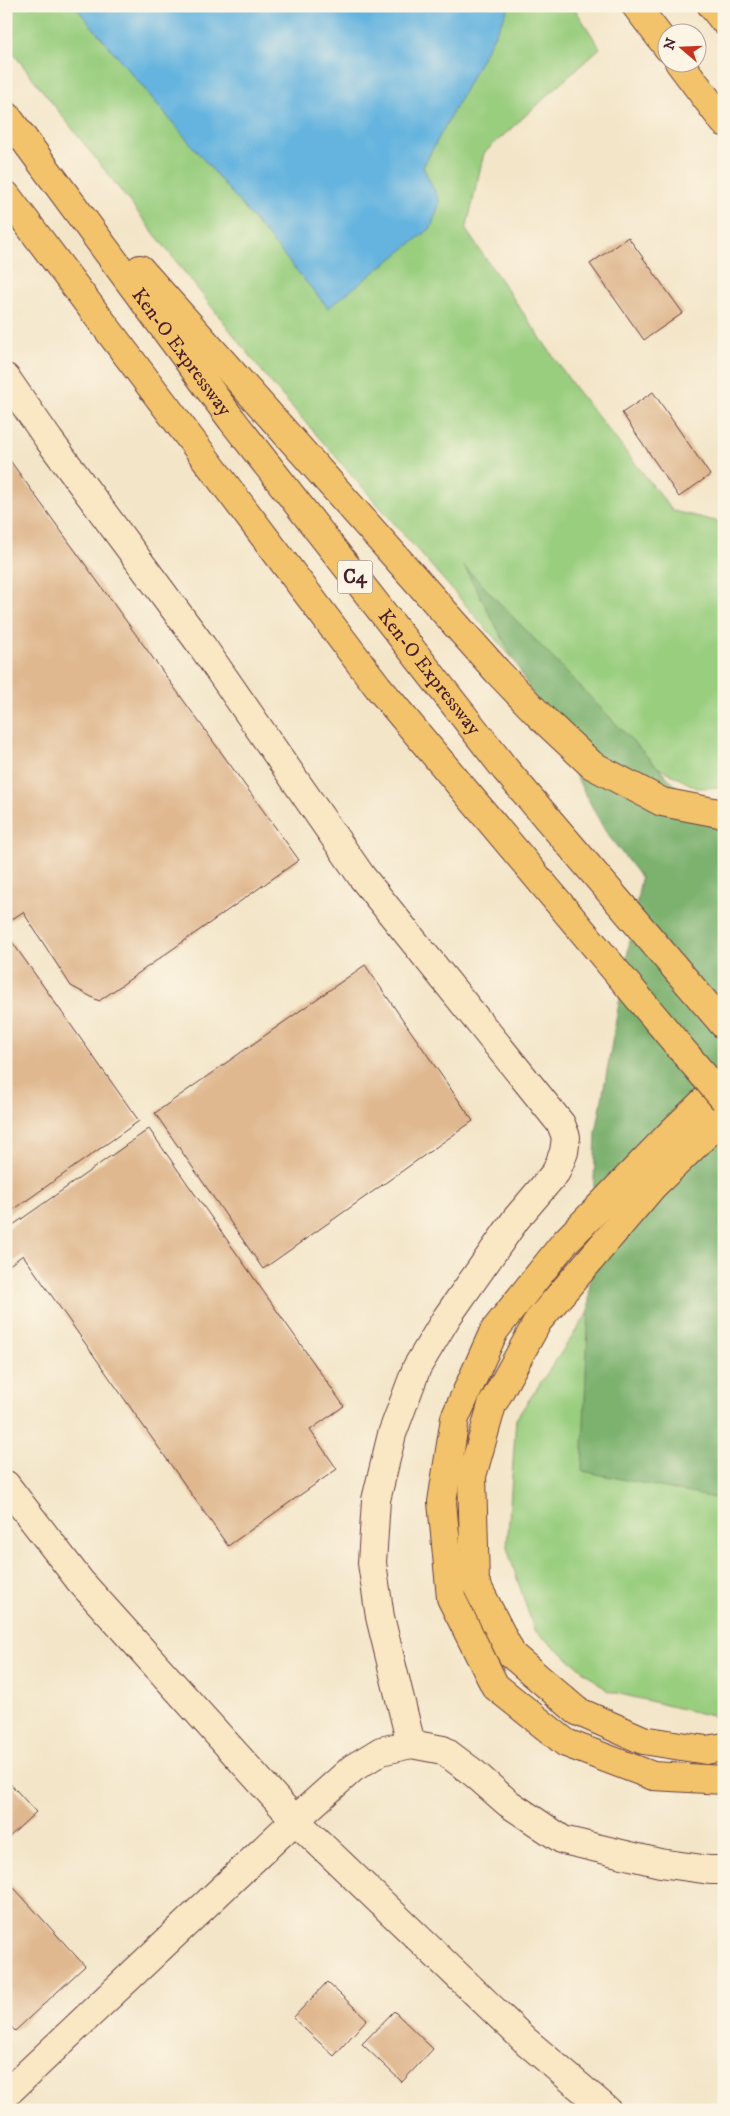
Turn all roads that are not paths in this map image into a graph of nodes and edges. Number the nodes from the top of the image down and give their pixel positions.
1 (636, 6) edge
2 (712, 6) edge
3 (724, 21) edge
4 (658, 35) edge
5 (686, 72) edge
6 (6, 115) edge
7 (724, 122) edge
8 (24, 139) junction
9 (6, 195) edge
10 (6, 378) edge
11 (724, 814) edge
12 (723, 1024) edge
13 (724, 1082) edge
14 (724, 1098) edge
15 (724, 1117) edge
16 (6, 1485) edge
17 (411, 1744) junction
18 (724, 1747) edge
19 (724, 1780) edge
20 (295, 1820) junction
21 (724, 1870) edge
22 (6, 2094) edge
23 (607, 2110) edge

1 - 4 highway
2 - 3 highway
5 - 7 highway
6 - 8 highway, Ken-O Expressway / C4
8 - 11 highway
8 - 12 highway, Ken-O Expressway / C4
9 - 14 highway, C4, bridge
10 - 17 street
13 - 19 highway
15 - 18 highway
16 - 20 street
17 - 20 street
17 - 21 street
20 - 22 street
20 - 23 street

